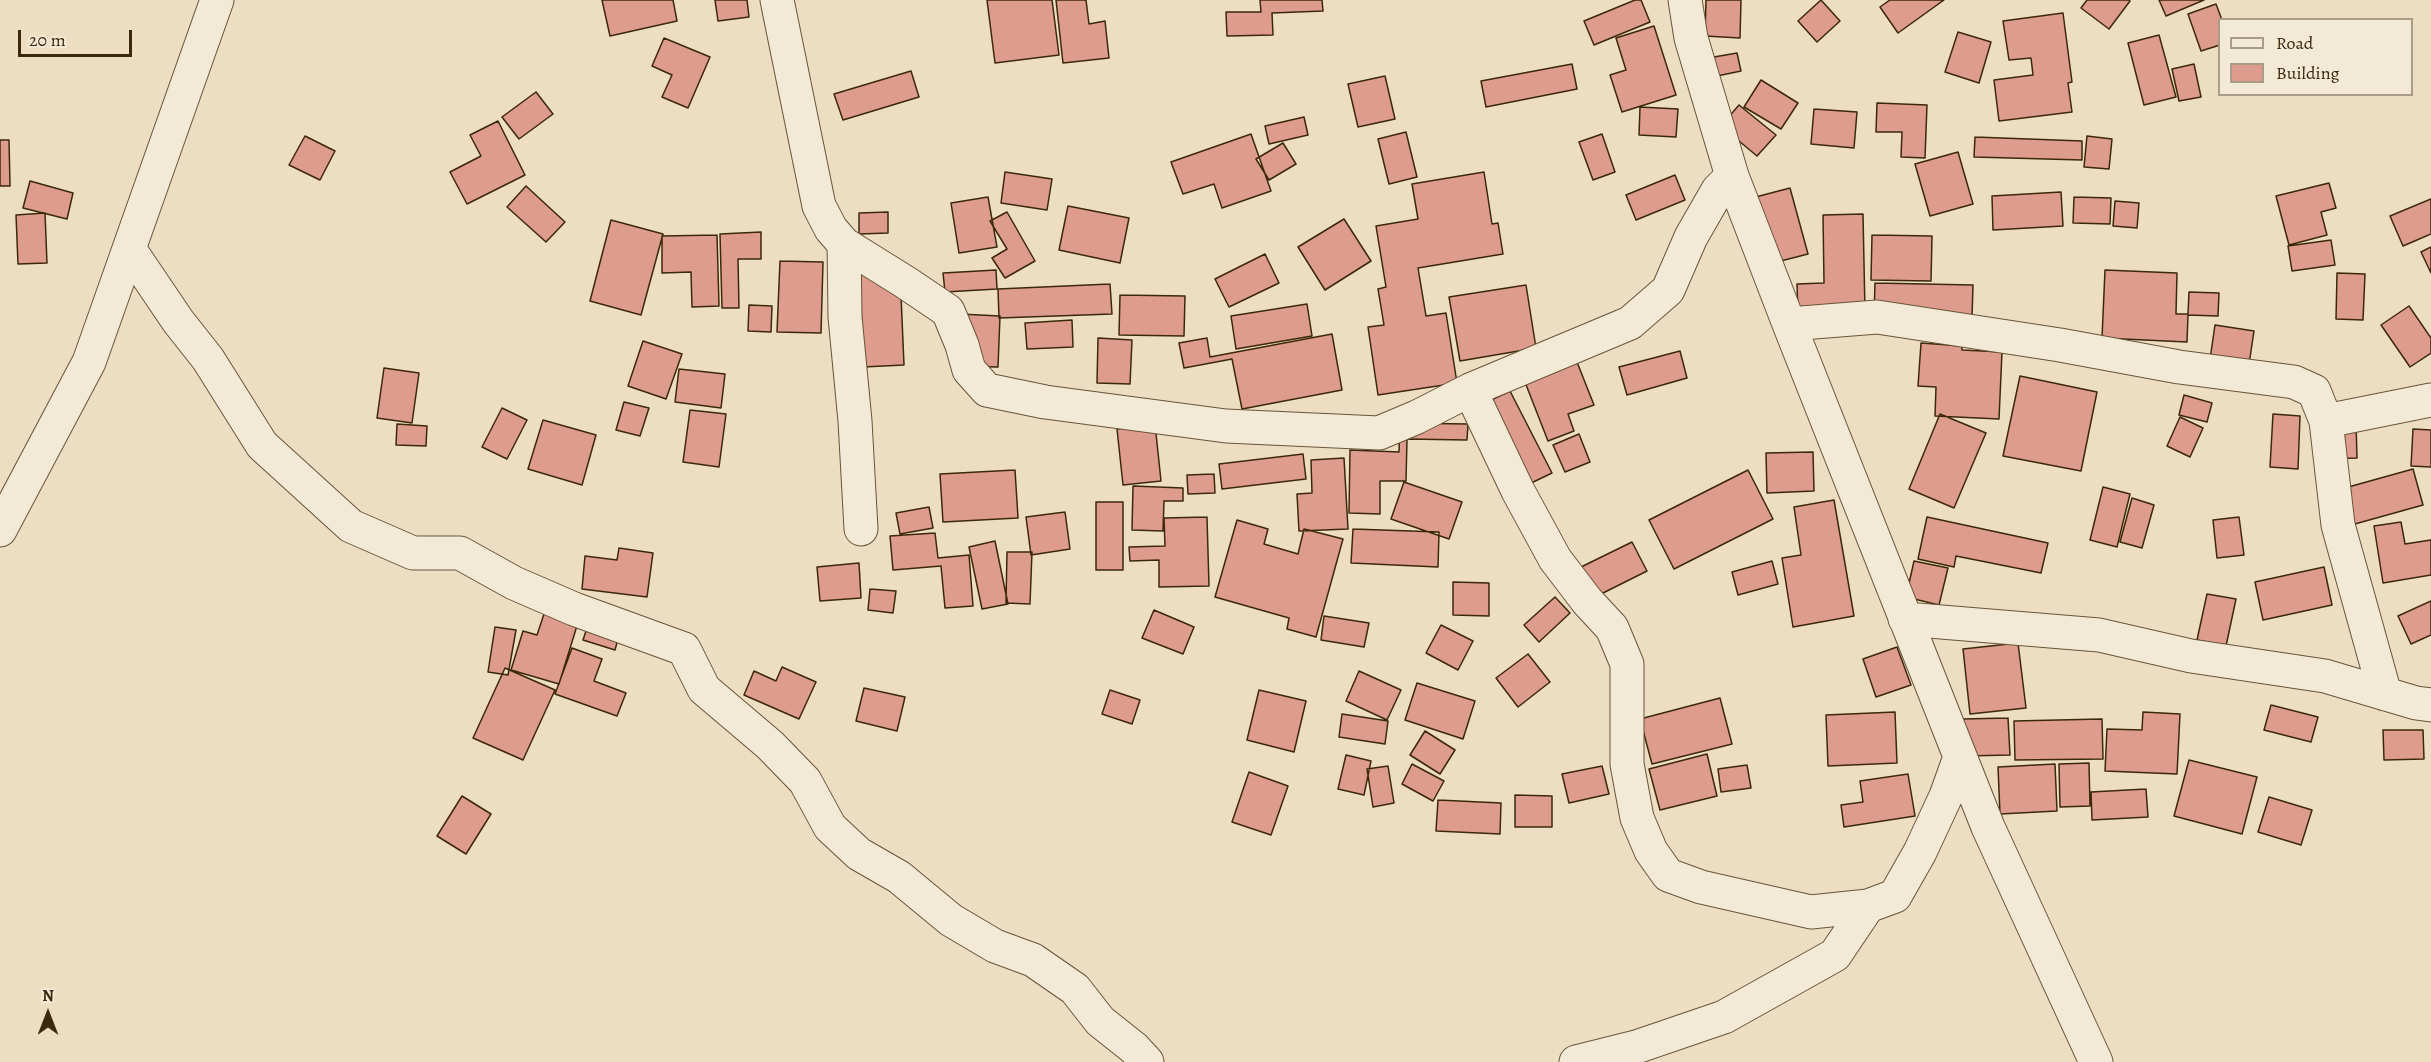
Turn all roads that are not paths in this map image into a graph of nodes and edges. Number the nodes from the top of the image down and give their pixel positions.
1 (217, 0) edge
2 (777, 0) edge
3 (1685, 0) edge
4 (1732, 176) junction
5 (844, 244) junction
6 (130, 250) junction
7 (1789, 324) junction
8 (1470, 390) junction
9 (2431, 400) edge
10 (2326, 421) junction
11 (861, 529) dead end
12 (0, 530) edge
13 (1905, 619) junction
14 (2385, 694) junction
15 (2426, 707) edge
16 (1960, 757) junction
17 (1868, 906) junction
18 (1147, 1062) edge
19 (1576, 1062) edge
20 (2096, 1062) edge

1 - 6 street
2 - 5 street
3 - 4 street
4 - 7 street
4 - 8 street
5 - 8 street
5 - 11 street
6 - 12 street
6 - 18 street
7 - 10 street
7 - 13 street
8 - 17 street
9 - 10 street
10 - 14 street
13 - 14 street
13 - 16 street
14 - 15 street
16 - 17 street
16 - 20 street
17 - 19 street

